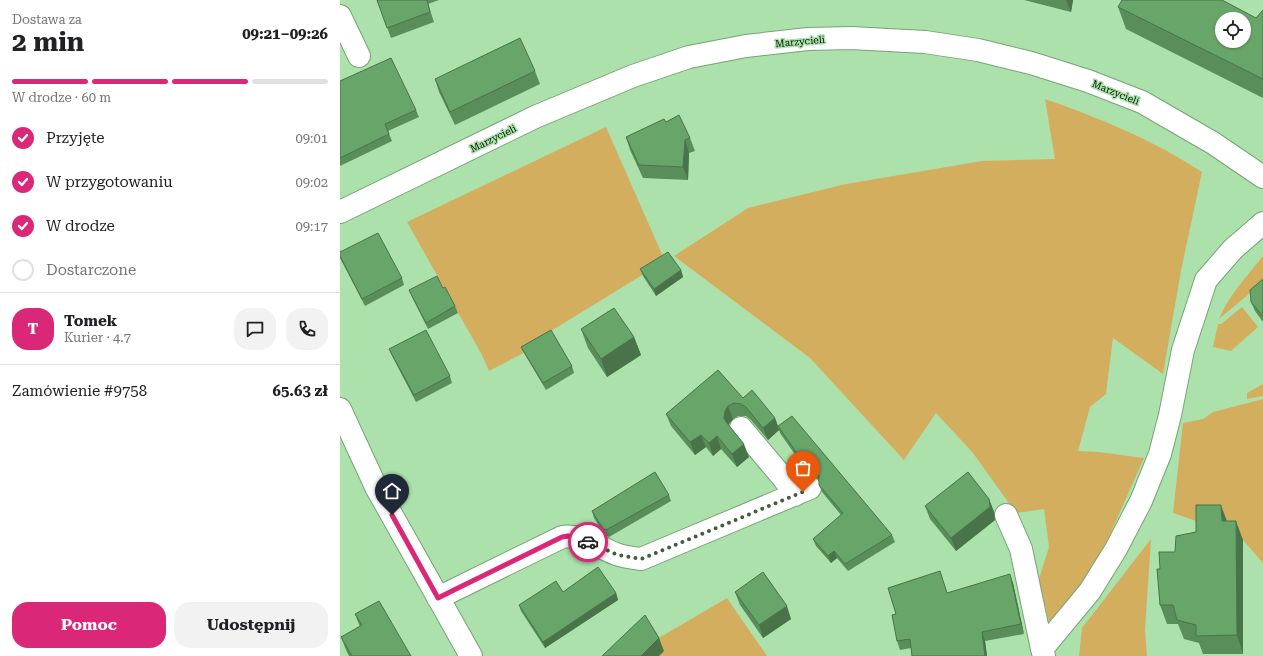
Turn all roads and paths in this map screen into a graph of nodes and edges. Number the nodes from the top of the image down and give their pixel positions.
1 (340, 16) edge
2 (359, 56) dead end
3 (1263, 178) edge
4 (340, 212) edge
5 (1263, 223) edge
6 (340, 409) edge
7 (741, 428) dead end
8 (1006, 515) dead end
9 (438, 598) junction
10 (1043, 653) edge
11 (471, 656) edge

1 - 2 street
3 - 4 street, Marzycieli
5 - 10 street
6 - 9 street
7 - 9 street
8 - 10 street
9 - 11 street

